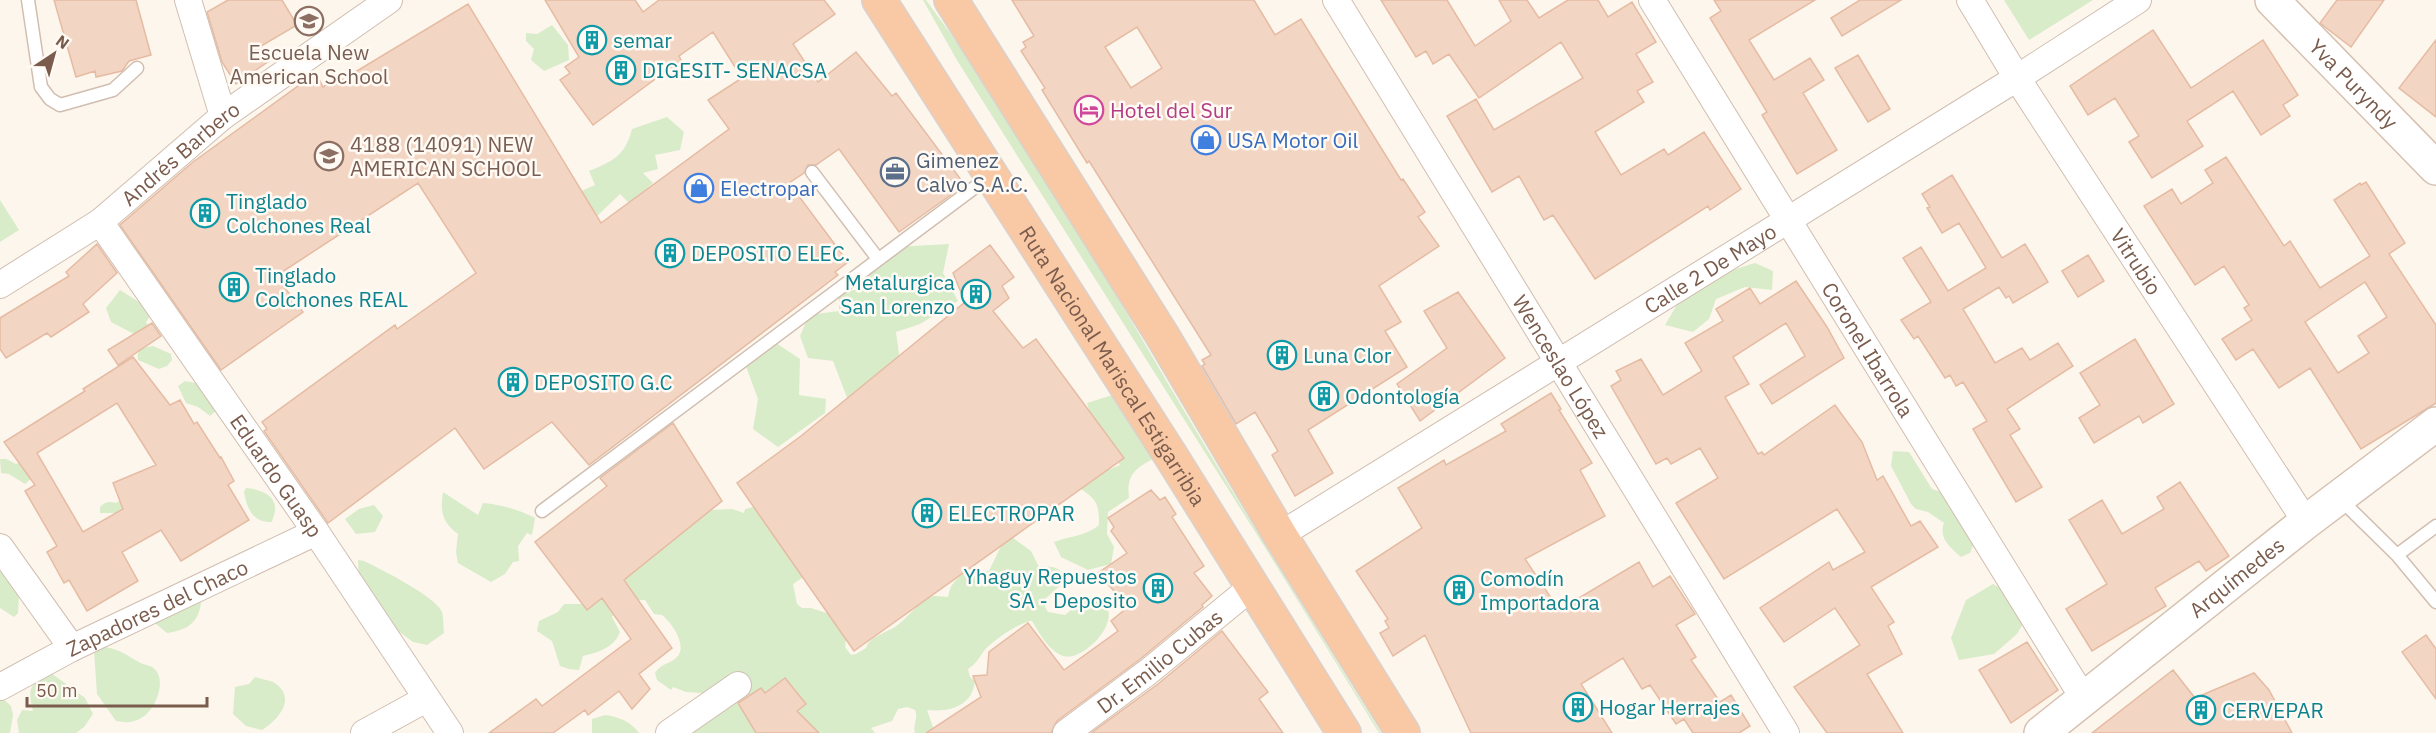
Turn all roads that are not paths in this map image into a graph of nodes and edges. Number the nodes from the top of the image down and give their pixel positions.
1 (28, 0) edge
2 (188, 0) edge
3 (389, 0) edge
4 (879, 0) edge
5 (951, 0) edge
6 (1336, 0) edge
7 (1652, 0) edge
8 (1971, 0) edge
9 (2139, 0) edge
10 (2286, 5) edge
11 (137, 68) dead end
12 (2017, 78) junction
13 (223, 116) junction
14 (2436, 168) edge
15 (812, 172) dead end
16 (991, 175) junction
17 (1789, 220) junction
18 (100, 222) junction
19 (878, 259) junction
20 (0, 285) edge
21 (1557, 364) junction
22 (2436, 424) edge
23 (2339, 498) junction
24 (542, 511) dead end
25 (2306, 522) junction
26 (2436, 526) edge
27 (316, 532) junction
28 (1280, 536) junction
29 (0, 547) edge
30 (2397, 555) junction
31 (1253, 586) junction
32 (2436, 602) edge
33 (72, 648) junction
34 (738, 685) dead end
35 (0, 687) edge
36 (426, 699) junction
37 (2084, 699) junction
38 (364, 733) edge
39 (450, 733) edge
40 (669, 733) edge
41 (1066, 733) edge
42 (1344, 733) edge
43 (1403, 733) edge
44 (1786, 733) edge
45 (2041, 733) edge

1 - 11 lane
2 - 13 street
3 - 13 street, Andrés Barbero
4 - 16 highway, Ruta Nacional Mariscal Estigarribia
5 - 28 highway
6 - 21 street, Wenceslao López
7 - 17 street, Coronel Ibarrola
8 - 12 street, Vitrubio
9 - 12 street, Calle 2 De Mayo
10 - 14 main road, Yva Puryndy
12 - 17 street, Calle 2 De Mayo
12 - 25 street, Vitrubio
13 - 18 street, Andrés Barbero
15 - 19 lane
16 - 19 lane
16 - 31 highway, Ruta Nacional Mariscal Estigarribia
17 - 21 street, Calle 2 De Mayo
17 - 37 street, Coronel Ibarrola
18 - 20 street, Andrés Barbero
18 - 27 street, Eduardo Guasp
19 - 24 lane
21 - 28 street, Calle 2 De Mayo
21 - 44 street, Wenceslao López
22 - 23 main road, Arquímedes
23 - 25 main road, Arquímedes
23 - 30 lane
25 - 37 main road, Arquímedes
26 - 30 lane
27 - 33 street, Zapadores del Chaco
27 - 36 street, Eduardo Guasp
28 - 43 highway
29 - 33 street
30 - 32 lane
31 - 41 street, Dr. Emilio Cubas
31 - 42 highway, Ruta Nacional Mariscal Estigarribia
33 - 35 street, Zapadores del Chaco
34 - 40 street
36 - 38 street
36 - 39 street, Eduardo Guasp
37 - 45 main road, Arquímedes

